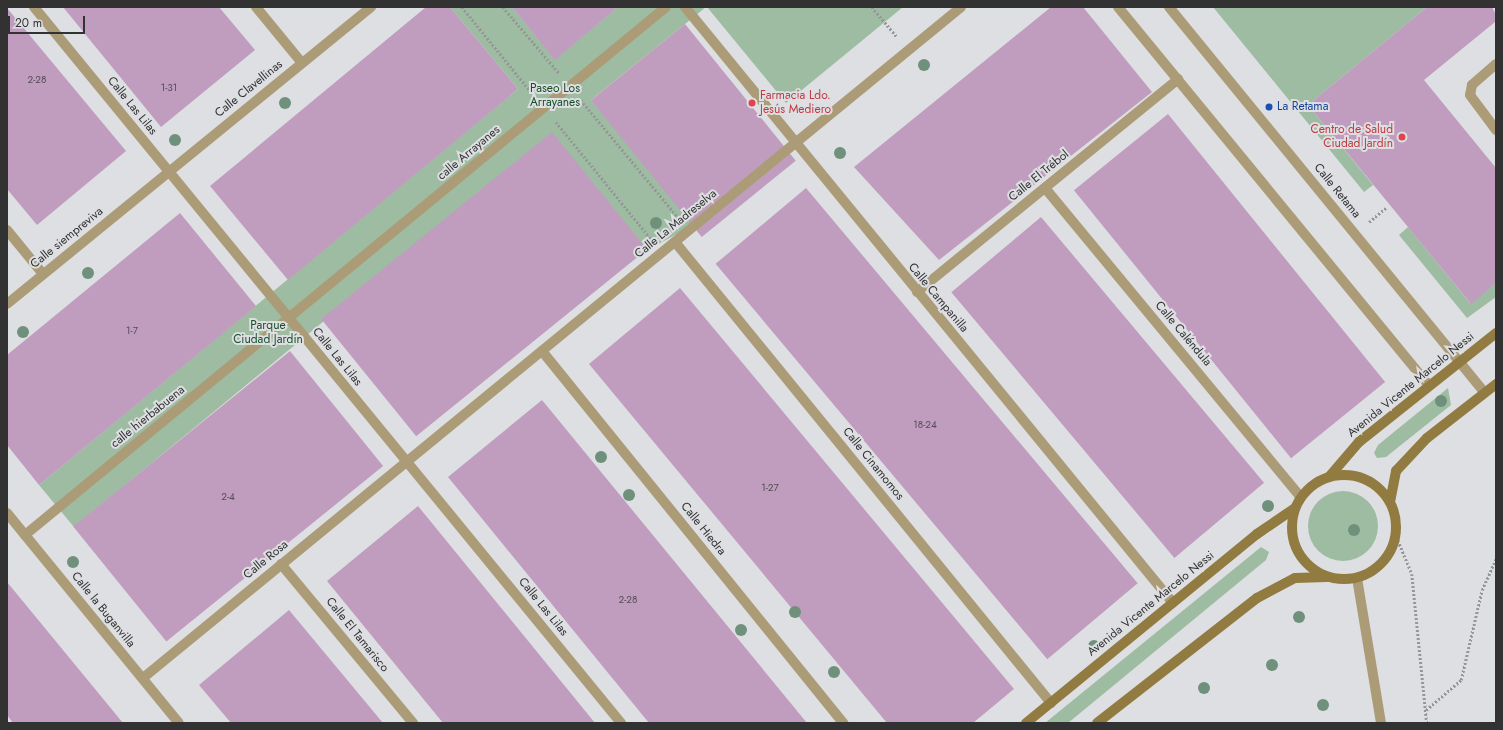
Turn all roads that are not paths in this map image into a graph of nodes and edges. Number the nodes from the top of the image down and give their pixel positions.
1 (34, 7) edge
2 (256, 7) edge
3 (371, 7) edge
4 (666, 7) edge
5 (685, 7) edge
6 (961, 7) edge
7 (1118, 7) edge
8 (1169, 7) edge
9 (302, 63) junction
10 (1496, 64) edge
11 (1178, 80) junction
12 (1496, 130) edge
13 (795, 143) junction
14 (169, 172) junction
15 (1045, 188) junction
16 (144, 192) joint
17 (7, 230) edge
18 (675, 242) junction
19 (43, 274) junction
20 (916, 292) junction
21 (7, 304) edge
22 (289, 318) junction
23 (1496, 333) edge
24 (542, 351) junction
25 (1458, 361) junction
26 (1496, 384) edge
27 (1429, 385) junction
28 (1484, 392) junction
29 (406, 462) junction
30 (1329, 477) junction
31 (1301, 498) junction
32 (1390, 502) junction
33 (1295, 508) junction
34 (7, 513) edge
35 (25, 535) junction
36 (281, 564) junction
37 (1328, 577) junction
38 (1357, 578) junction
39 (1173, 603) junction
40 (143, 678) junction
41 (1051, 703) junction
42 (179, 723) edge
43 (413, 723) edge
44 (621, 723) edge
45 (843, 723) edge
46 (1026, 723) edge
47 (1097, 723) edge
48 (1381, 723) edge

1 - 14 street, Calle Las Lilas
2 - 9 street
3 - 9 street, Calle Clavellinas
4 - 22 street, calle Arrayanes
5 - 13 street, Calle Campanilla
6 - 13 street, Calle La Madreselva
7 - 11 street
8 - 25 street, Calle Retama
9 - 14 street, Calle Clavellinas
10 - 12 street
11 - 15 street, Calle El Trébol
11 - 27 street
13 - 18 street, Calle La Madreselva
13 - 20 street, Calle Campanilla
14 - 16 street, Calle Clavellinas
14 - 22 street, Calle Las Lilas
15 - 20 street, Calle El Trébol
15 - 31 street, Calle Caléndula
16 - 19 street, Calle siempreviva
17 - 19 street
18 - 24 street, Calle La Madreselva
18 - 41 street, Calle Cinamomos
19 - 21 street, Calle siempreviva
20 - 39 street, Calle Campanilla
22 - 29 street, Calle Las Lilas
22 - 35 street, calle hierbabuena
23 - 25 main road, Avenida Vicente Marcelo Nessi
24 - 29 street, Calle La Madreselva
24 - 45 street, Calle Hiedra
25 - 27 main road, Avenida Vicente Marcelo Nessi
25 - 28 street, Calle Retama
26 - 28 main road
27 - 30 main road, Avenida Vicente Marcelo Nessi
28 - 32 main road
29 - 36 street, Calle Rosa
29 - 44 street, Calle Las Lilas
30 - 31 main road
30 - 32 main road
31 - 33 main road
32 - 38 main road
33 - 37 main road
33 - 39 main road, Avenida Vicente Marcelo Nessi
34 - 35 street, Calle la Buganvilla
35 - 40 street, Calle la Buganvilla
36 - 40 street, Calle Rosa
36 - 43 street, Calle El Tamarisco
37 - 38 main road
37 - 47 main road
38 - 48 street
39 - 41 main road, Avenida Vicente Marcelo Nessi
40 - 42 street, Calle la Buganvilla
41 - 46 main road, Avenida Vicente Marcelo Nessi

